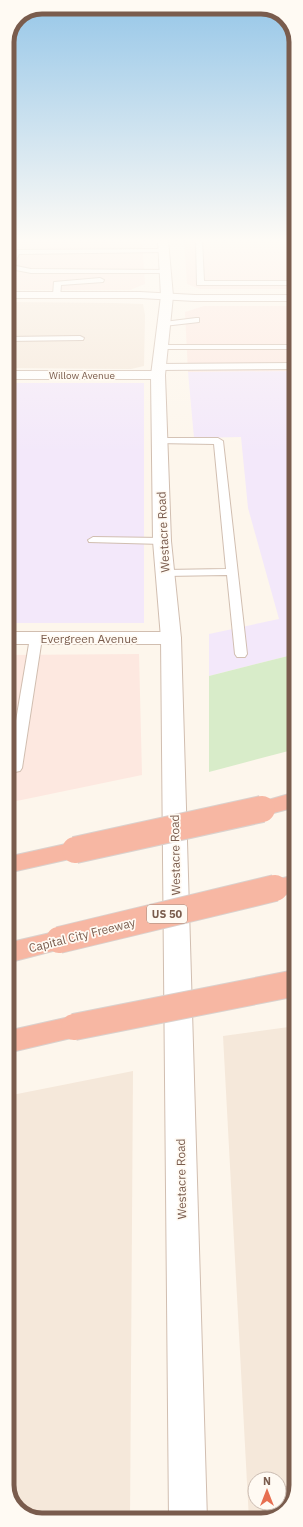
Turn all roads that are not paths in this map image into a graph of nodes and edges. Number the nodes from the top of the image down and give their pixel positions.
1 (165, 311) edge
2 (196, 320) dead end
3 (14, 338) edge
4 (80, 338) dead end
5 (289, 347) edge
6 (160, 353) junction
7 (289, 365) edge
8 (14, 374) edge
9 (159, 441) junction
10 (93, 540) dead end
11 (162, 541) junction
12 (165, 572) junction
13 (232, 572) junction
14 (14, 638) edge
15 (36, 638) junction
16 (171, 638) junction
17 (241, 654) dead end
18 (16, 768) dead end
19 (289, 802) edge
20 (14, 863) edge
21 (285, 885) edge
22 (14, 951) edge
23 (289, 984) edge
24 (14, 1040) edge
25 (188, 1513) edge

1 - 6 street, Westacre Road
2 - 6 lane
3 - 4 lane
5 - 6 lane
6 - 7 lane
6 - 8 street, Willow Avenue
6 - 9 street, Westacre Road
9 - 11 street, Westacre Road
9 - 13 lane
10 - 11 lane
11 - 12 street, Westacre Road
12 - 13 lane
12 - 16 street, Westacre Road
13 - 17 lane
14 - 15 street, Evergreen Avenue
15 - 16 street, Evergreen Avenue
15 - 18 lane
16 - 25 street, Westacre Road
19 - 20 highway, bridge
21 - 22 highway, Capital City Freeway / US 50, bridge
23 - 24 highway, bridge

